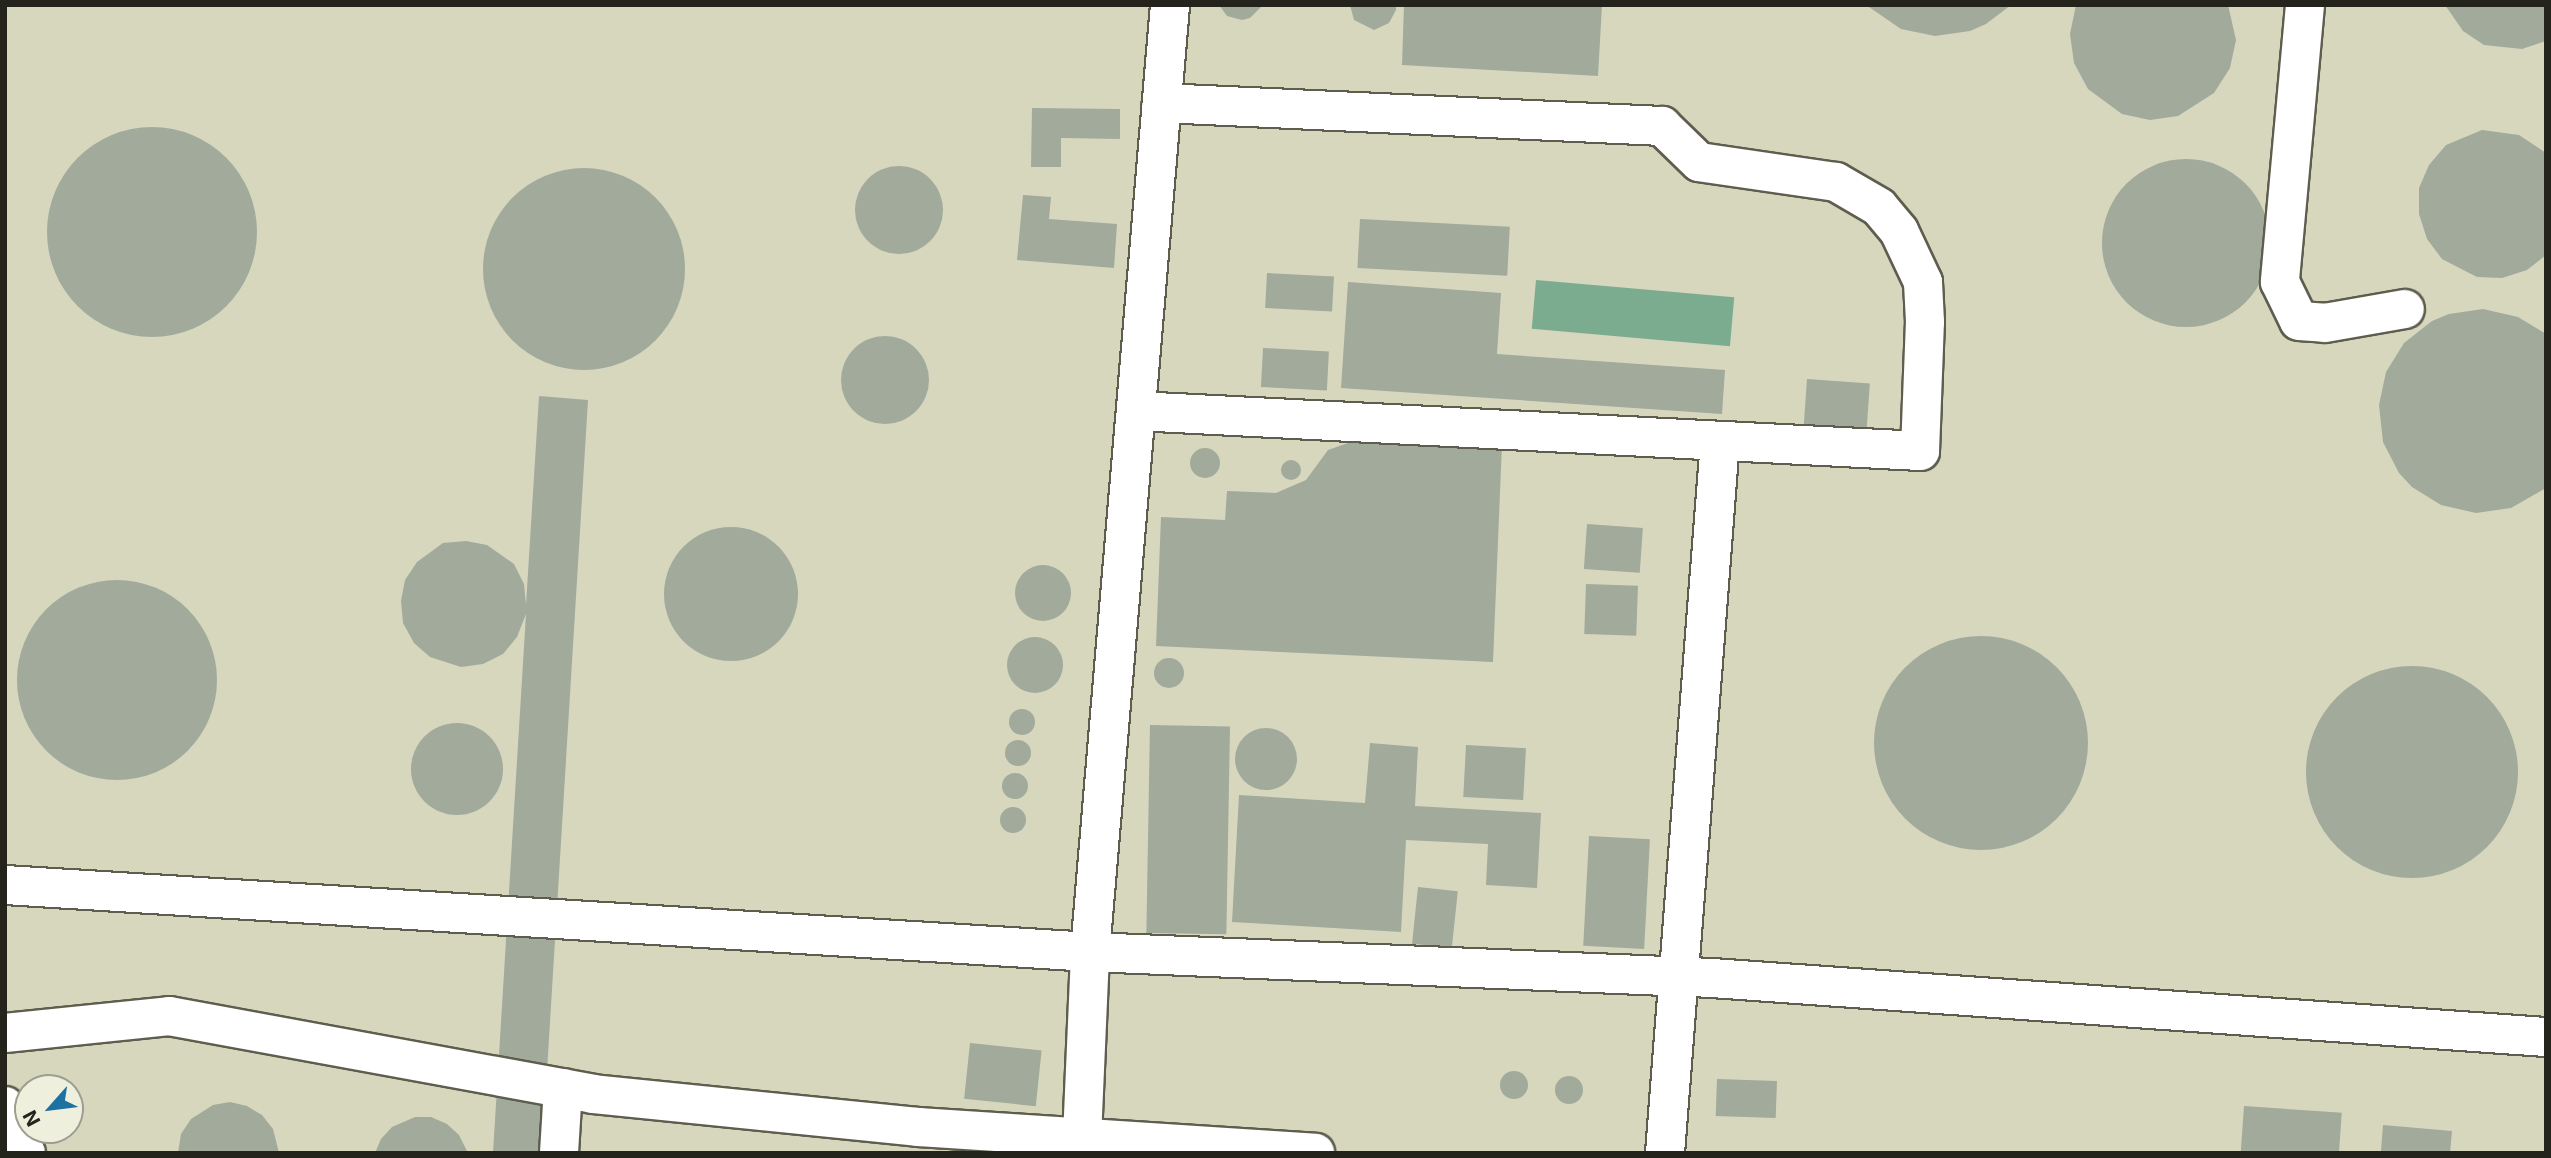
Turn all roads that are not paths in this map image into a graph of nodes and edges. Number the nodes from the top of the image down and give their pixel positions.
1 (1170, 5) edge
2 (2305, 5) edge
3 (1162, 103) junction
4 (2405, 309) dead end
5 (1136, 411) junction
6 (1720, 441) junction
7 (5, 885) edge
8 (1090, 953) junction
9 (1679, 976) junction
10 (5, 1033) edge
11 (2546, 1037) edge
12 (563, 1088) junction
13 (5, 1106) edge
14 (1082, 1138) junction
15 (26, 1153) edge
16 (559, 1153) edge
17 (1315, 1153) edge
18 (1665, 1153) edge

1 - 3 lane
2 - 4 lane
3 - 5 lane
3 - 6 lane
5 - 6 lane
5 - 8 lane
6 - 9 lane
7 - 8 lane
8 - 9 lane
8 - 14 lane
9 - 11 lane
9 - 18 lane
10 - 12 lane
12 - 14 lane
12 - 16 lane
13 - 15 lane
14 - 17 lane

